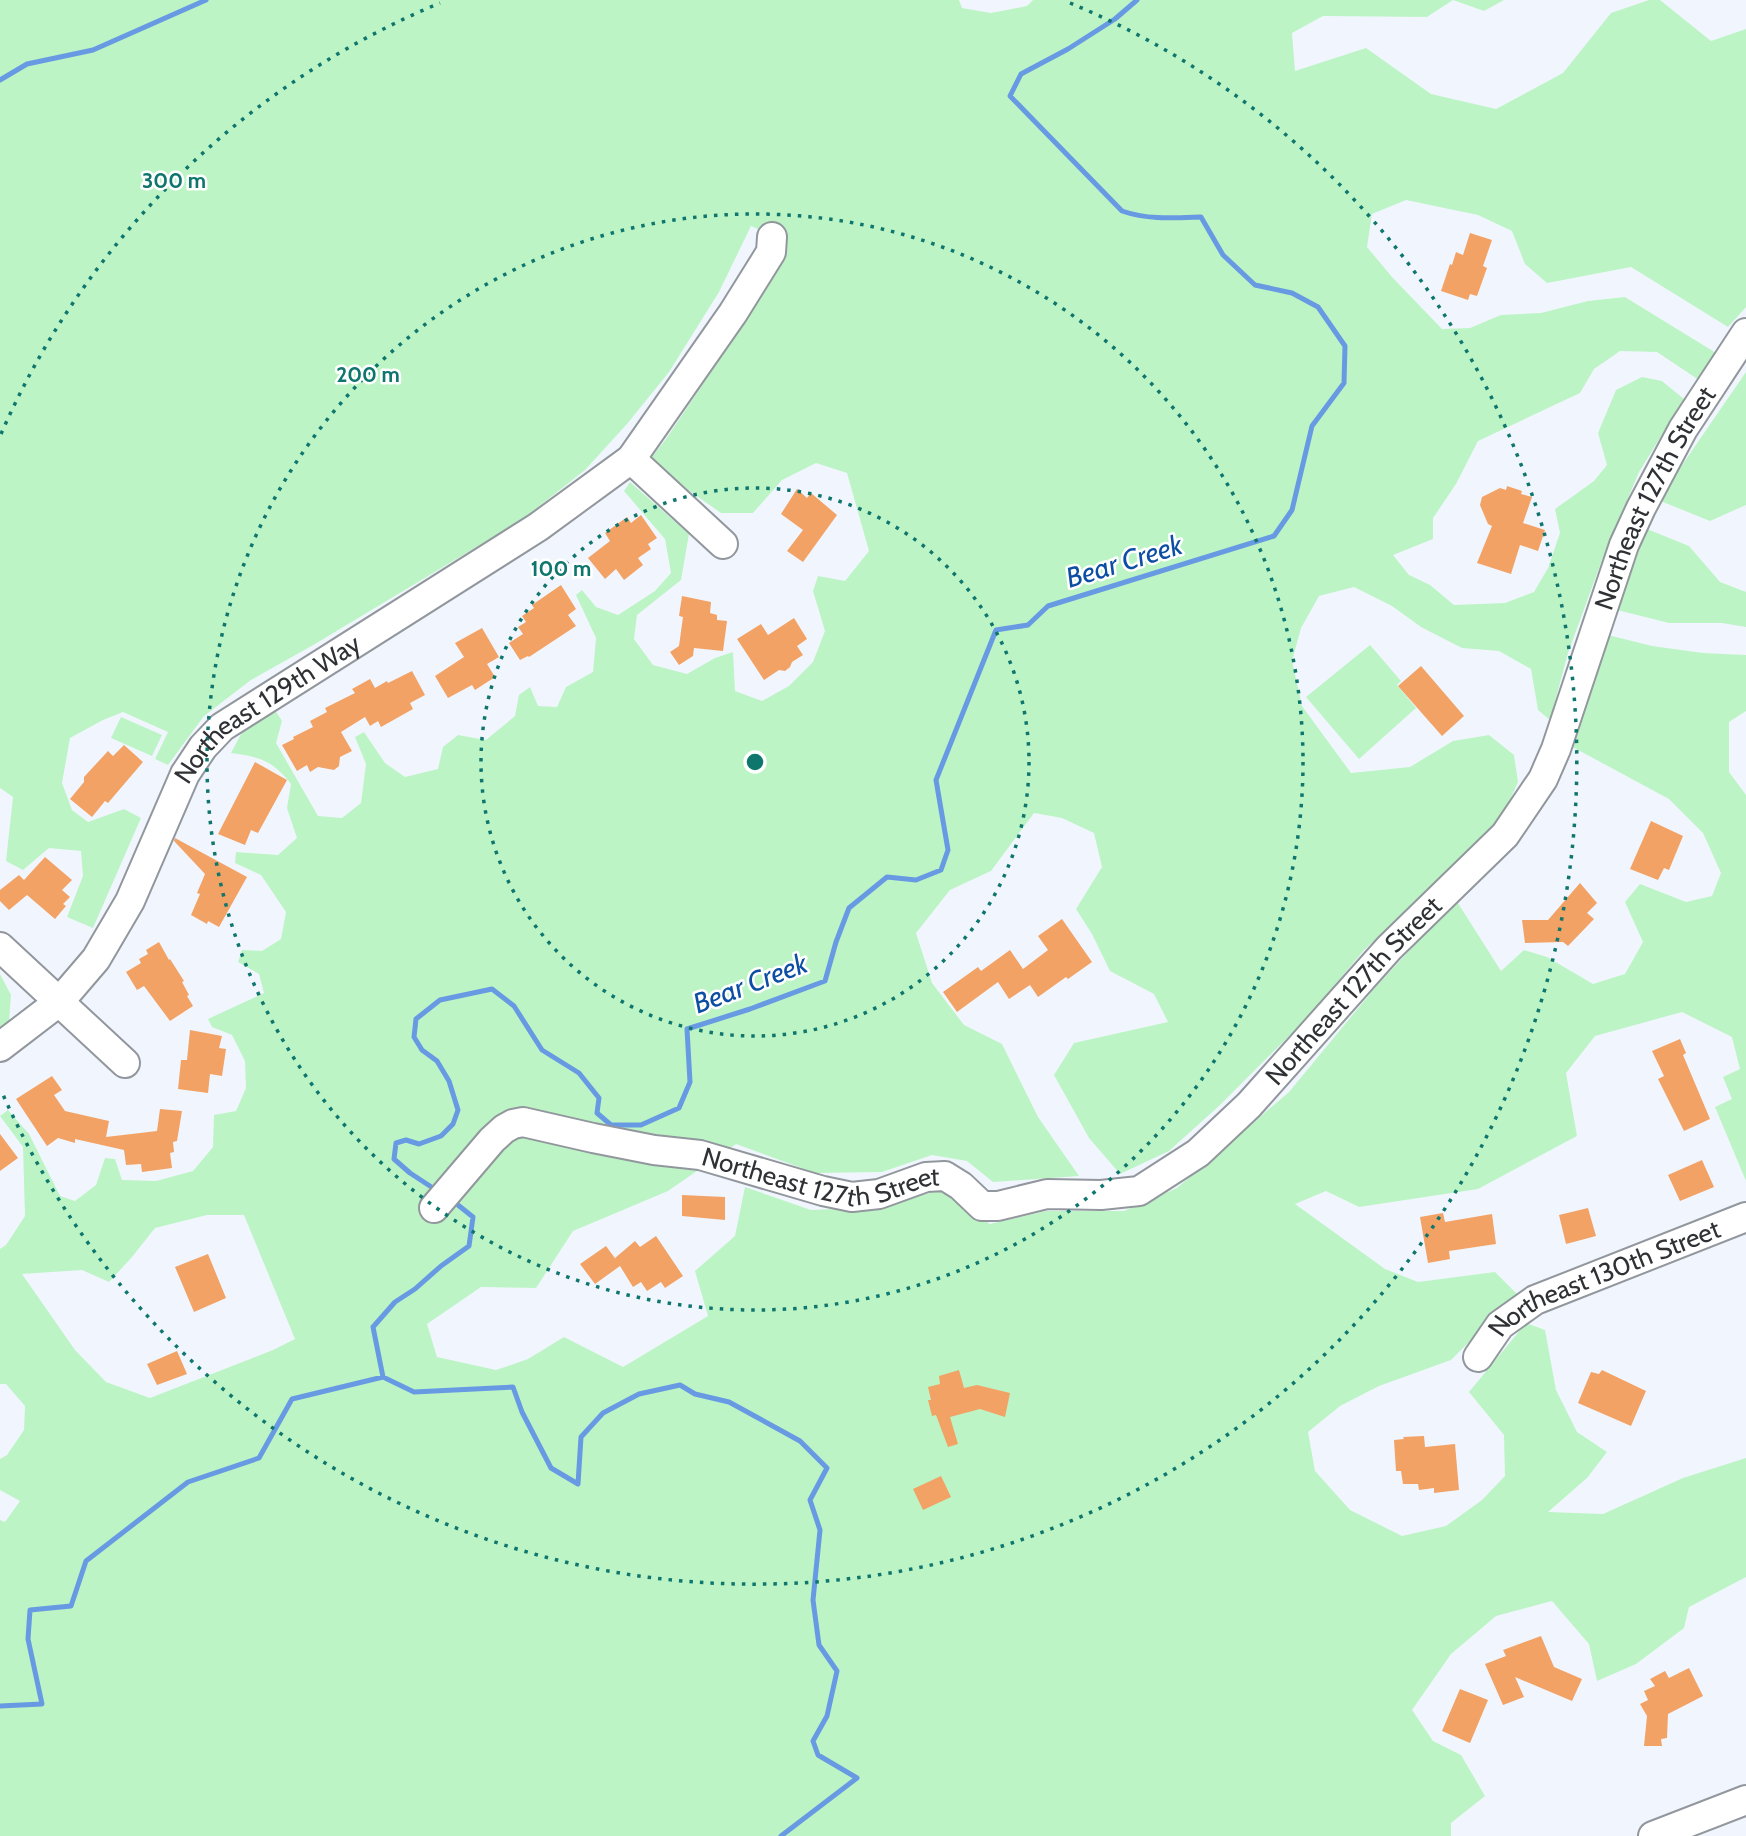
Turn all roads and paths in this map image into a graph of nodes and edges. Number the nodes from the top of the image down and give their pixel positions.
1 (772, 237) dead end
2 (1746, 333) edge
3 (631, 459) junction
4 (723, 544) dead end
5 (0, 947) edge
6 (60, 1001) junction
7 (0, 1047) edge
8 (125, 1063) dead end
9 (434, 1208) dead end
10 (1746, 1217) edge
11 (1478, 1357) dead end
12 (1746, 1800) edge
13 (1653, 1836) edge

1 - 3 street, Northeast 129th Way
2 - 9 street, Northeast 127th Street
3 - 4 street
3 - 6 street, Northeast 129th Way
5 - 6 street
6 - 7 street, Northeast 129th Way
6 - 8 street
10 - 11 street, Northeast 130th Street
12 - 13 street

